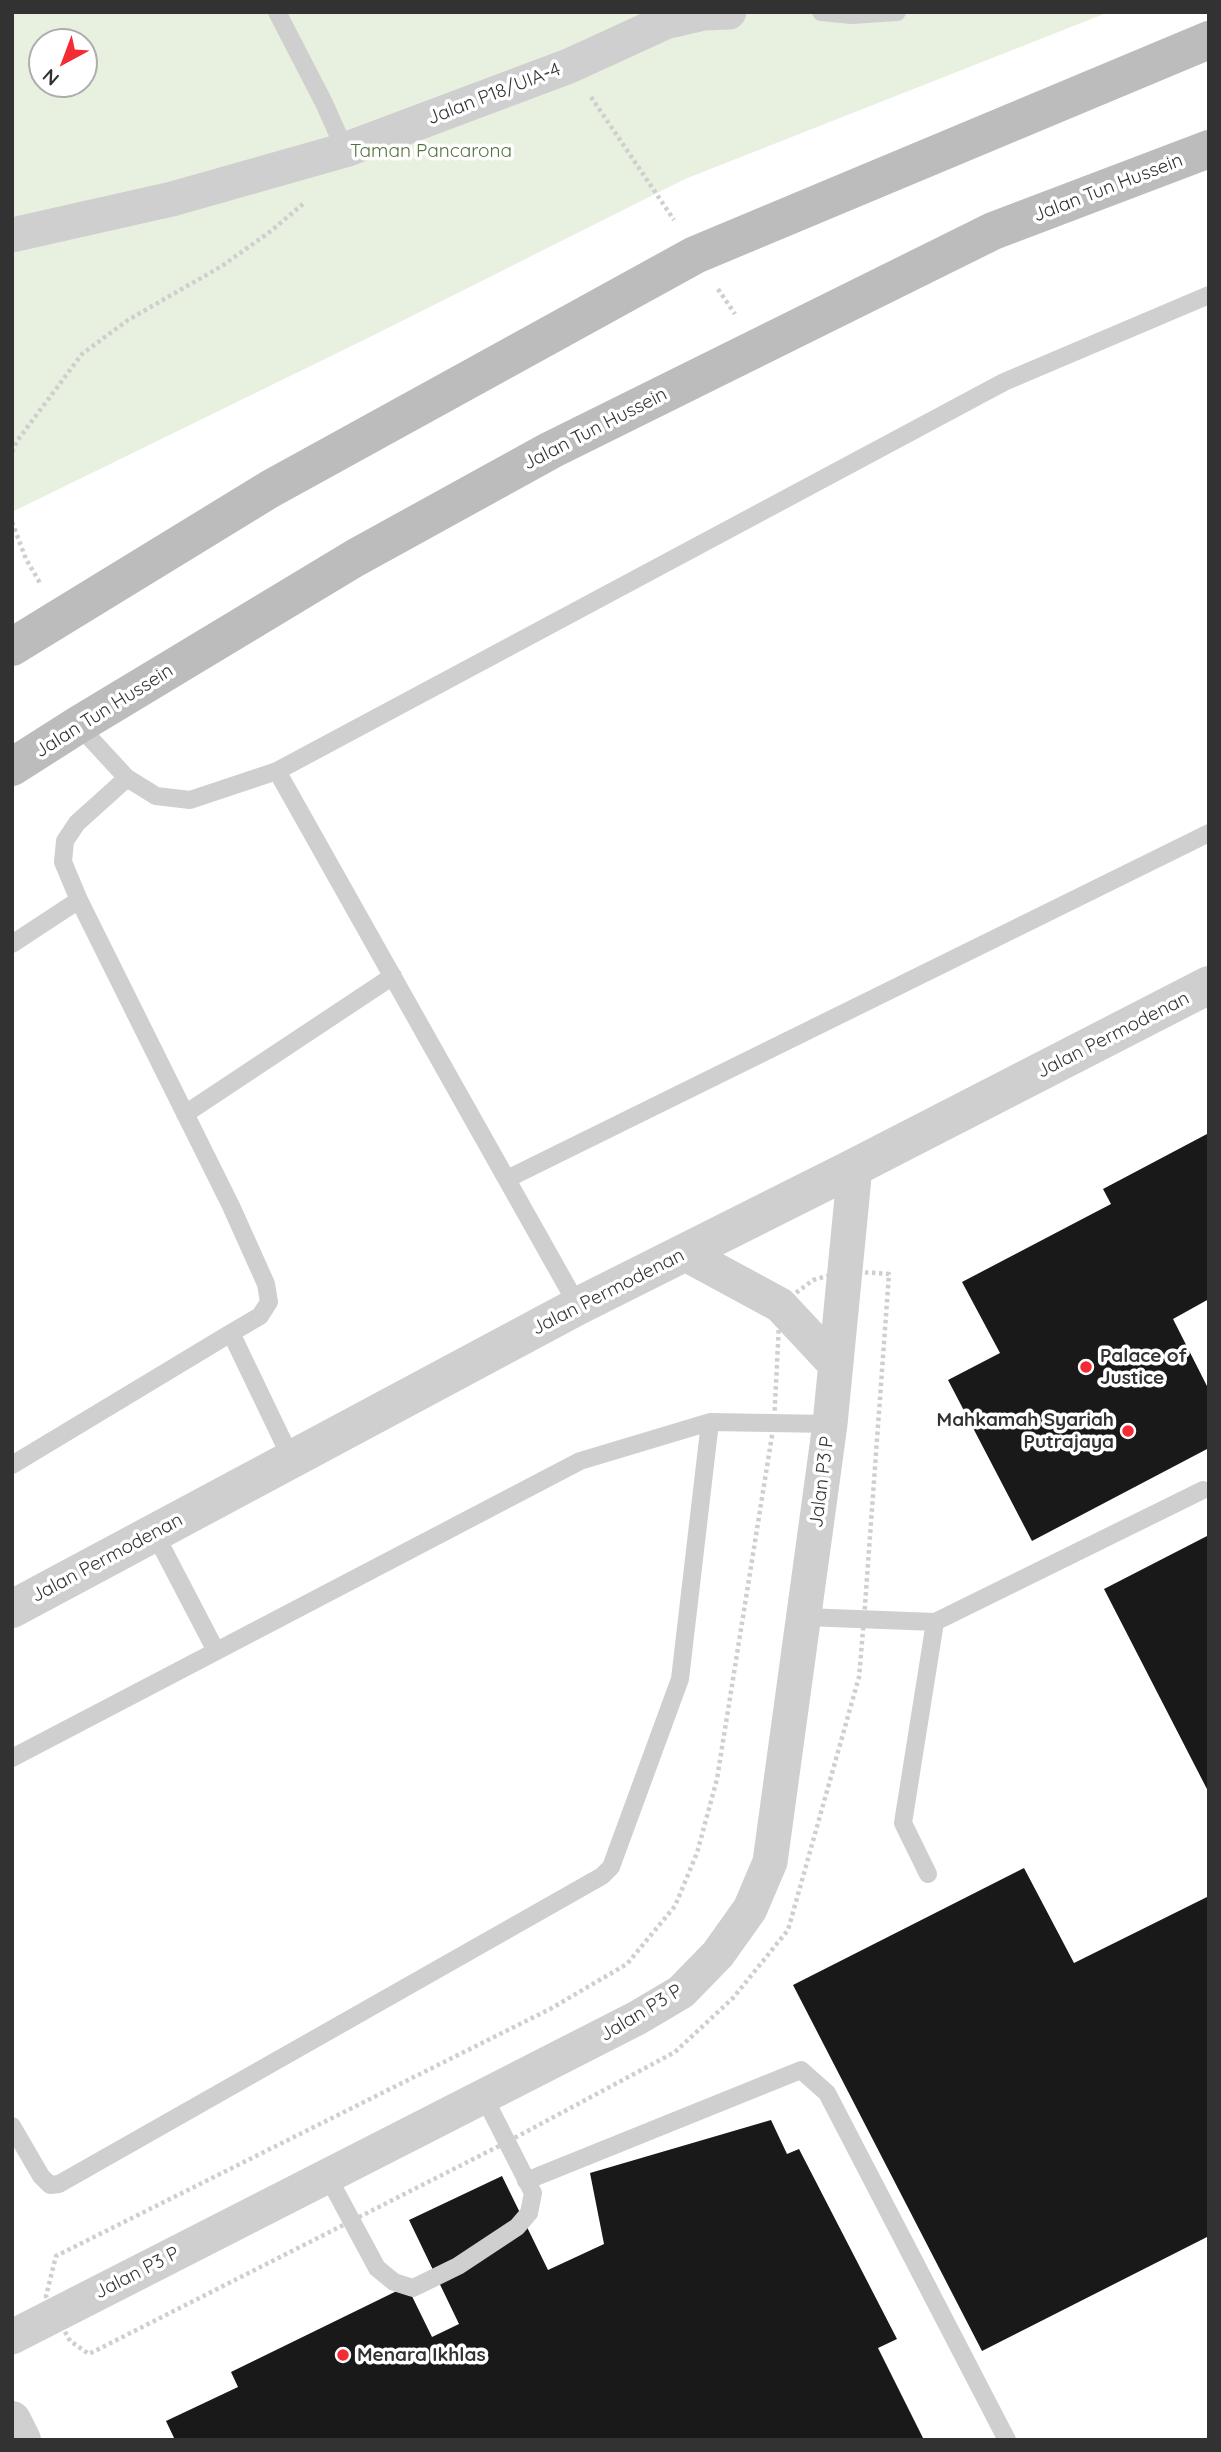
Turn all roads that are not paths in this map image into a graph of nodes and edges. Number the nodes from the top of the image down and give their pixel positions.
1 (277, 12) edge
2 (729, 12) edge
3 (821, 12) edge
4 (897, 12) edge
5 (1209, 40) edge
6 (1209, 149) edge
7 (345, 150) junction
8 (12, 235) edge
9 (1209, 295) edge
10 (12, 647) edge
11 (78, 725) junction
12 (12, 767) edge
13 (277, 771) junction
14 (127, 778) junction
15 (1209, 833) edge
16 (79, 900) junction
17 (12, 944) edge
18 (393, 976) junction
19 (1209, 985) edge
20 (186, 1114) junction
21 (855, 1167) junction
22 (507, 1179) junction
23 (684, 1253) junction
24 (578, 1306) junction
25 (231, 1333) junction
26 (835, 1364) junction
27 (710, 1422) junction
28 (830, 1424) junction
29 (291, 1458) junction
30 (12, 1465) edge
31 (1203, 1490) dead end
32 (155, 1534) junction
33 (12, 1609) edge
34 (805, 1617) junction
35 (935, 1622) junction
36 (216, 1651) junction
37 (12, 1758) edge
38 (928, 1874) dead end
39 (484, 2097) junction
40 (12, 2126) edge
41 (328, 2177) junction
42 (526, 2181) junction
43 (12, 2337) edge
44 (12, 2420) edge
45 (22, 2440) edge
46 (1007, 2440) edge

1 - 7 lane
2 - 7 street, Jalan P18/UIA-4
3 - 4 lane
5 - 10 main road
6 - 11 main road, Jalan Tun Hussein
7 - 8 street, Jalan P18/UIA-4
9 - 13 lane
11 - 12 main road, Jalan Tun Hussein
11 - 14 lane
13 - 14 lane
13 - 18 lane
14 - 16 lane
15 - 22 lane
16 - 17 lane
16 - 20 lane
18 - 20 lane
18 - 22 lane
19 - 21 street, Jalan Permodenan
20 - 25 lane
21 - 23 street, Jalan Permodenan
21 - 26 street, Jalan P3 P
22 - 24 lane
23 - 24 street, Jalan Permodenan
23 - 26 street
24 - 29 street, Jalan Permodenan
25 - 29 lane
25 - 30 lane
26 - 28 street, Jalan P3 P
27 - 28 lane
27 - 36 lane
27 - 40 lane
28 - 34 street, Jalan P3 P
29 - 32 street, Jalan Permodenan
31 - 35 lane
32 - 33 street, Jalan Permodenan
32 - 36 lane
34 - 35 lane
34 - 39 street, Jalan P3 P
35 - 38 lane
36 - 37 lane
39 - 41 street, Jalan P3 P
39 - 42 lane
41 - 42 lane
41 - 43 street, Jalan P3 P
42 - 46 lane
44 - 45 street

